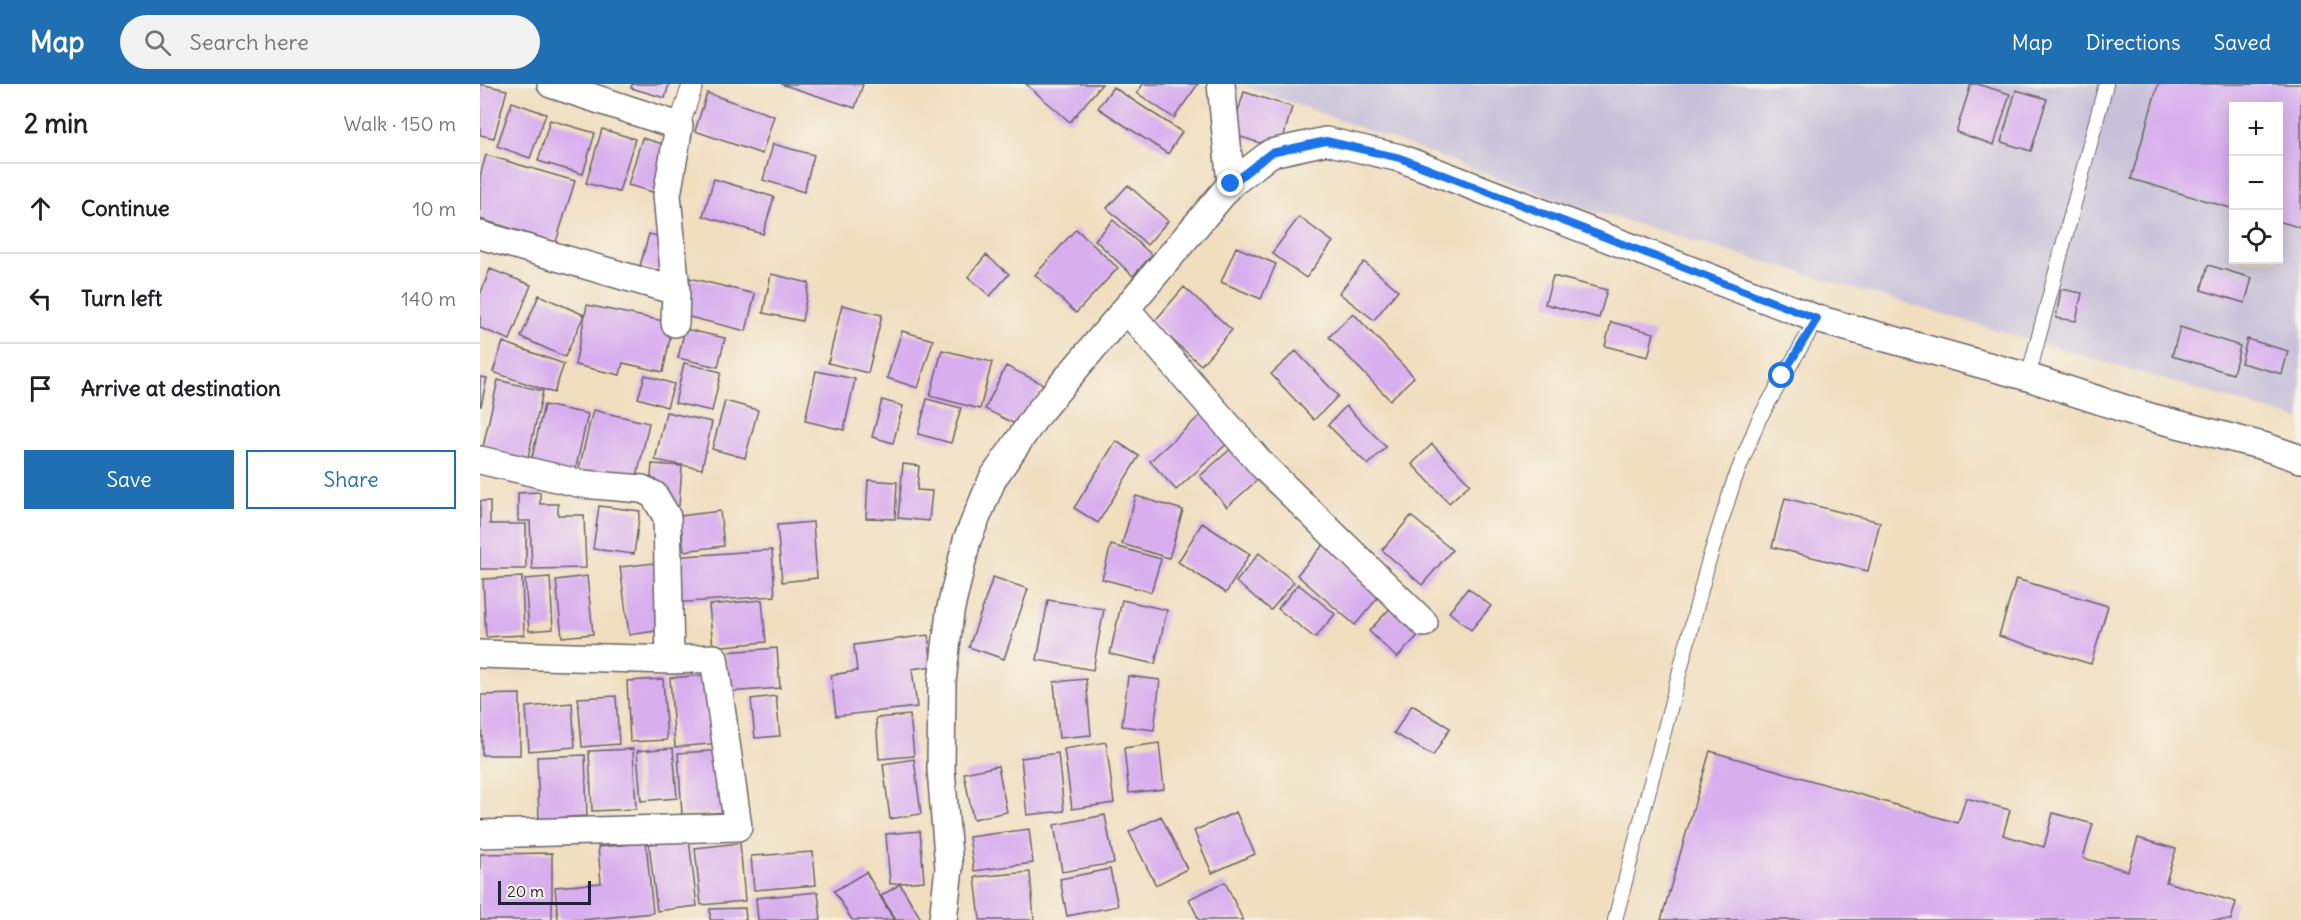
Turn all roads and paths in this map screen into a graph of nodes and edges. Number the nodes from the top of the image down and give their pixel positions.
1 (551, 84) edge
2 (693, 84) edge
3 (1221, 84) edge
4 (2106, 84) edge
5 (679, 126) junction
6 (1231, 184) junction
7 (480, 235) edge
8 (676, 291) junction
9 (1126, 309) junction
10 (1817, 319) junction
11 (675, 323) dead end
12 (2028, 377) junction
13 (2301, 459) edge
14 (480, 460) edge
15 (1424, 623) dead end
16 (480, 654) edge
17 (670, 660) junction
18 (480, 834) edge
19 (943, 920) edge
20 (1615, 920) edge

1 - 5 street
2 - 5 street
3 - 6 street
4 - 12 lane
5 - 8 street
6 - 9 street
6 - 10 street
7 - 8 street
8 - 11 street
9 - 15 street
9 - 19 street
10 - 12 street
10 - 20 lane
12 - 13 street
14 - 17 street
16 - 17 street
17 - 18 street

